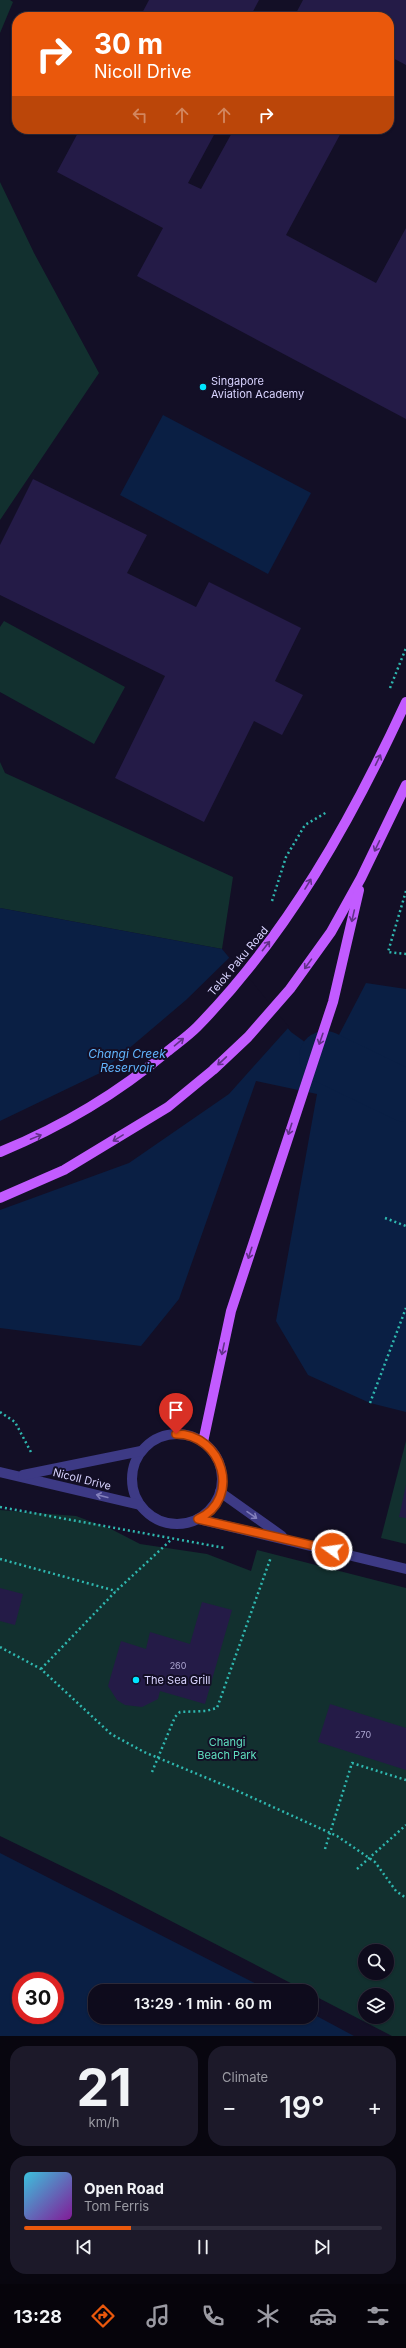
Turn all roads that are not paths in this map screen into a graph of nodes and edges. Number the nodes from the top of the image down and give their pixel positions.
1 (406, 702) edge
2 (406, 785) edge
3 (362, 878) junction
4 (0, 1152) edge
5 (0, 1198) edge
6 (203, 1442) junction
7 (141, 1451) junction
8 (0, 1472) edge
9 (19, 1476) junction
10 (220, 1492) junction
11 (140, 1505) junction
12 (198, 1519) junction
13 (287, 1540) junction
14 (406, 1569) edge

4 -> 1 main road, Telok Paku Road
2 -> 3 main road
3 -> 5 main road
3 -> 6 main road
6 - 7 street, Nicoll Drive
6 - 10 street, Nicoll Drive
7 - 9 street, Nicoll Drive
7 - 11 street, Nicoll Drive
8 - 9 street, Nicoll Drive
11 -> 9 street, Nicoll Drive
10 - 12 street, Nicoll Drive
10 -> 13 street, Nicoll Drive
11 - 12 street, Nicoll Drive
12 - 13 street, Nicoll Drive
13 - 14 street, Nicoll Drive

